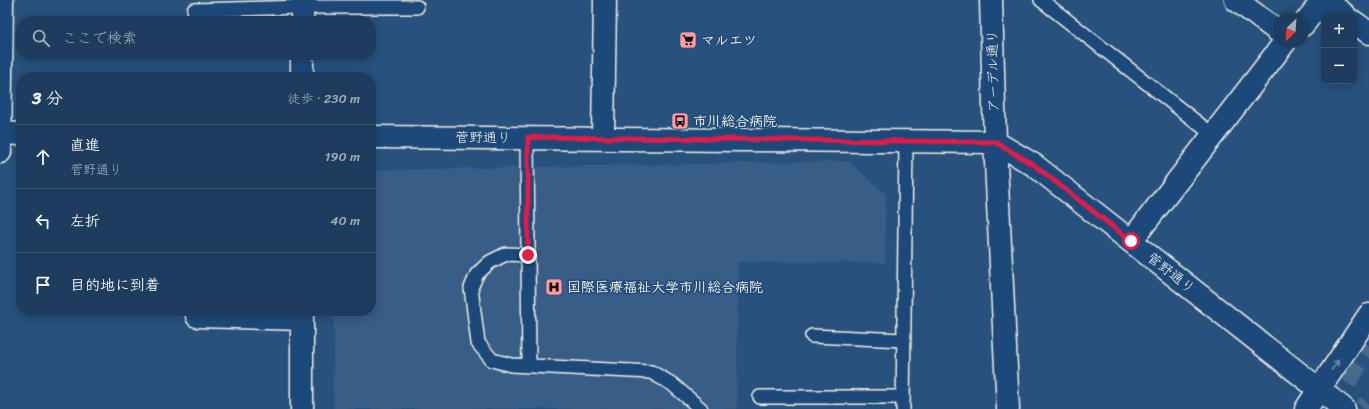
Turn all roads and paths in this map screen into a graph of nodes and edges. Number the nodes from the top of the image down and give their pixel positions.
1 (2, 0) edge
2 (605, 0) edge
3 (991, 0) edge
4 (1041, 0) edge
5 (1236, 0) edge
6 (1324, 0) edge
7 (417, 7) dead end
8 (303, 9) edge
9 (194, 10) dead end
10 (1341, 12) edge
11 (1309, 18) edge
12 (1357, 24) edge
13 (1273, 28) edge
14 (1369, 33) edge
15 (1279, 48) edge
16 (302, 60) edge
17 (302, 72) edge
18 (0, 133) edge
19 (16, 134) edge
20 (1213, 135) junction
21 (376, 137) edge
22 (528, 137) junction
23 (604, 138) junction
24 (906, 141) junction
25 (995, 142) junction
26 (0, 152) edge
27 (1131, 241) junction
28 (528, 255) junction
29 (1369, 314) edge
30 (302, 316) edge
31 (812, 336) dead end
32 (904, 340) junction
33 (529, 366) junction
34 (1319, 389) junction
35 (760, 397) dead end
36 (779, 403) edge
37 (903, 403) edge
38 (302, 409) edge
39 (701, 409) edge
40 (1008, 409) edge
41 (1306, 409) edge
42 (1344, 409) edge

1 - 18 main road
2 - 23 main road
3 - 25 main road, アーデル通り
4 - 20 lane
5 - 13 main road
6 - 10 main road
6 - 11 main road
7 - 8 lane
8 - 9 lane
12 - 14 main road
15 - 20 main road
16 - 17 main road
18 - 19 main road
18 - 26 main road
20 - 27 main road
21 - 22 main road, 菅野通り
22 - 23 main road, 菅野通り
22 - 28 lane
23 - 24 main road, 菅野通り
24 - 25 main road, 菅野通り
24 - 32 lane
25 - 27 main road, 菅野通り
25 - 40 main road, アーデル通り
27 - 34 main road, 菅野通り
28 - 33 lane
28 - 33 lane
34 -> 29 main road
30 - 38 main road
31 - 32 lane
32 - 37 lane
33 - 39 lane
34 - 41 main road
34 - 42 main road, 菅野通り
35 - 36 lane
36 - 37 lane

